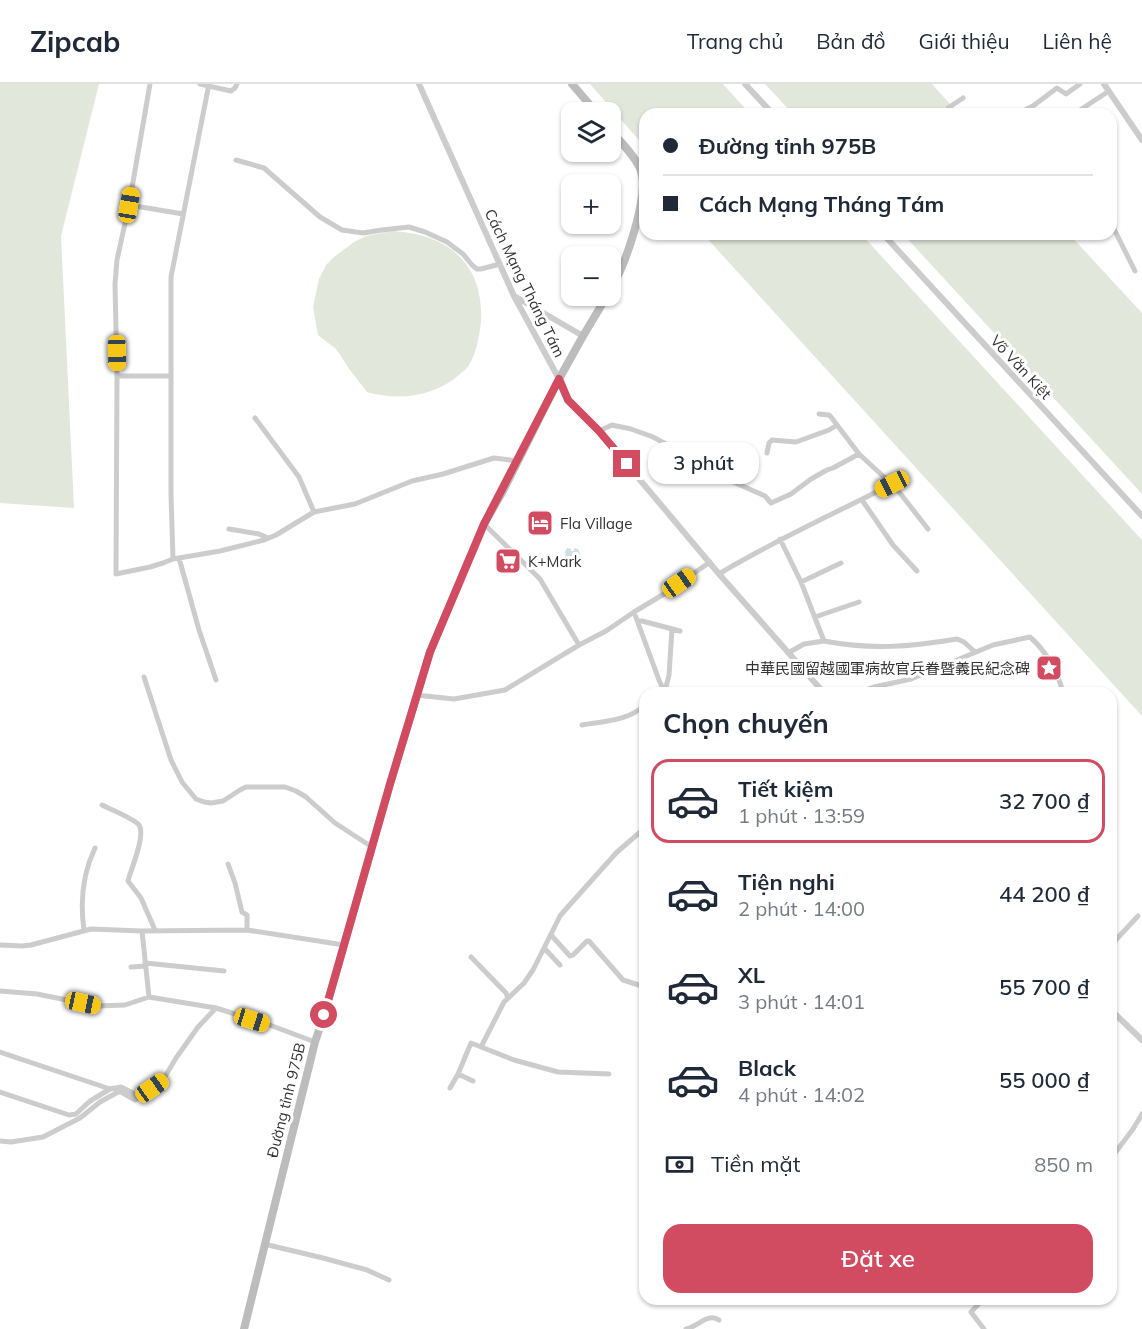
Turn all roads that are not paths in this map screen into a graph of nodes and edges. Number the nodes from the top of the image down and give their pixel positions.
1 (150, 84) edge
2 (200, 84) edge
3 (237, 84) edge
4 (419, 84) edge
5 (572, 84) edge
6 (745, 84) edge
7 (1080, 84) edge
8 (1104, 84) edge
9 (209, 85) edge
10 (1109, 91) junction
11 (963, 98) dead end
12 (587, 102) edge
13 (767, 108) edge
14 (948, 108) edge
15 (1029, 108) edge
16 (1083, 108) edge
17 (1142, 140) edge
18 (621, 144) edge
19 (236, 160) dead end
20 (639, 167) edge
21 (129, 205) junction
22 (639, 210) edge
23 (183, 214) junction
24 (1117, 235) edge
25 (889, 240) edge
26 (500, 264) junction
27 (621, 269) edge
28 (1135, 271) dead end
29 (514, 296) junction
30 (601, 306) edge
31 (582, 336) junction
32 (117, 376) junction
33 (171, 376) junction
34 (559, 379) junction
35 (819, 414) dead end
36 (255, 418) dead end
37 (837, 425) junction
38 (599, 431) junction
39 (767, 453) dead end
40 (859, 454) junction
41 (517, 462) junction
42 (892, 484) junction
43 (862, 500) junction
44 (314, 512) junction
45 (1142, 516) edge
46 (484, 524) junction
47 (229, 529) dead end
48 (928, 529) dead end
49 (268, 538) junction
50 (780, 539) junction
51 (176, 559) junction
52 (710, 562) junction
53 (841, 563) dead end
54 (917, 571) dead end
55 (719, 574) junction
56 (801, 582) junction
57 (859, 602) dead end
58 (634, 612) junction
59 (815, 617) junction
60 (638, 621) junction
61 (672, 629) junction
62 (680, 631) dead end
63 (824, 641) junction
64 (579, 645) junction
65 (975, 652) junction
66 (789, 653) junction
67 (144, 677) dead end
68 (216, 680) dead end
69 (662, 687) edge
70 (666, 687) edge
71 (819, 687) edge
72 (873, 687) edge
73 (1062, 687) edge
74 (417, 695) junction
75 (639, 710) edge
76 (582, 725) dead end
77 (102, 804) dead end
78 (639, 833) edge
79 (372, 847) junction
80 (95, 848) dead end
81 (228, 864) dead end
82 (1138, 916) dead end
83 (84, 930) junction
84 (155, 930) junction
85 (247, 930) junction
86 (142, 931) junction
87 (551, 935) junction
88 (1117, 939) edge
89 (0, 945) edge
90 (344, 945) junction
91 (544, 948) junction
92 (471, 957) dead end
93 (146, 964) junction
94 (560, 965) dead end
95 (131, 967) dead end
96 (224, 971) dead end
97 (639, 985) edge
98 (0, 992) edge
99 (149, 997) junction
100 (508, 998) junction
101 (216, 1008) junction
102 (1117, 1016) edge
103 (1142, 1040) edge
104 (315, 1041) junction
105 (481, 1047) junction
106 (0, 1052) edge
107 (458, 1074) junction
108 (609, 1074) dead end
109 (473, 1081) dead end
110 (450, 1088) dead end
111 (110, 1089) junction
112 (0, 1092) edge
113 (139, 1096) junction
114 (1142, 1114) edge
115 (0, 1141) edge
116 (1117, 1151) edge
117 (264, 1244) junction
118 (389, 1280) dead end
119 (977, 1305) edge
120 (720, 1320) dead end
121 (244, 1329) edge
122 (686, 1329) edge
123 (984, 1329) edge

1 - 21 street
2 - 9 street
3 - 9 street
4 - 26 street, Cách Mạng Tháng Tám
5 - 12 main road
6 - 13 street
7 - 15 street
8 - 10 street
9 - 23 street
10 - 16 street
10 - 17 street
11 - 14 street
18 - 20 main road
19 - 26 street
21 - 23 street
21 - 32 street
22 - 27 main road
23 - 33 street
24 - 28 street
25 - 45 street, Võ Văn Kiệt
26 - 29 street, Cách Mạng Tháng Tám
29 - 31 street
29 - 34 street, Cách Mạng Tháng Tám
30 - 31 main road, Đường tỉnh 975B
31 - 34 main road, Đường tỉnh 975B
32 - 33 street
32 - 51 street
33 - 51 street
34 - 38 street, Cách Mạng Tháng Tám
34 - 41 main road, Đường tỉnh 975B
35 - 37 street
36 - 44 street
37 - 39 street
37 - 40 street
38 - 40 street
38 - 52 street, Cách Mạng Tháng Tám
40 - 42 street
41 - 44 street
41 - 46 main road, Đường tỉnh 975B
42 - 43 street
42 - 48 street
43 - 50 street
43 - 54 street
44 - 49 street
46 - 64 street
46 - 74 main road, Đường tỉnh 975B
47 - 49 street
49 - 51 street
50 - 55 street
50 - 56 street
51 - 68 street
52 - 55 street, Cách Mạng Tháng Tám
52 - 58 street
53 - 56 street
55 - 66 street, Cách Mạng Tháng Tám
56 - 59 street
57 - 59 street
58 - 60 street
58 - 64 street
59 - 63 street
60 - 61 street
60 - 69 street
61 - 62 street
61 - 70 street
63 - 65 street
63 - 66 street
64 - 74 street
65 - 72 street
65 - 73 street
66 - 71 street, Cách Mạng Tháng Tám
67 - 79 street
74 - 79 main road, Đường tỉnh 975B
75 - 76 street
77 - 84 street
78 - 87 street
79 - 90 main road, Đường tỉnh 975B
80 - 83 street
81 - 85 street
82 - 88 street
83 - 86 street
83 - 89 street
84 - 85 street
84 - 86 street
85 - 90 street
86 - 93 street
87 - 91 street
87 - 97 street
90 - 104 main road, Đường tỉnh 975B
91 - 94 street
91 - 100 street
92 - 100 street
93 - 95 street
93 - 96 street
93 - 99 street
98 - 99 street
99 - 101 street
100 - 105 street
101 - 104 street
101 - 113 street
102 - 103 street
104 - 117 main road, Đường tỉnh 975B
105 - 107 street
105 - 108 street
106 - 111 street
107 - 109 street
107 - 110 street
111 - 112 street
111 - 113 street
113 - 115 street
114 - 116 street
117 - 118 street
117 - 121 main road, Đường tỉnh 975B
119 - 123 street
120 - 122 street

